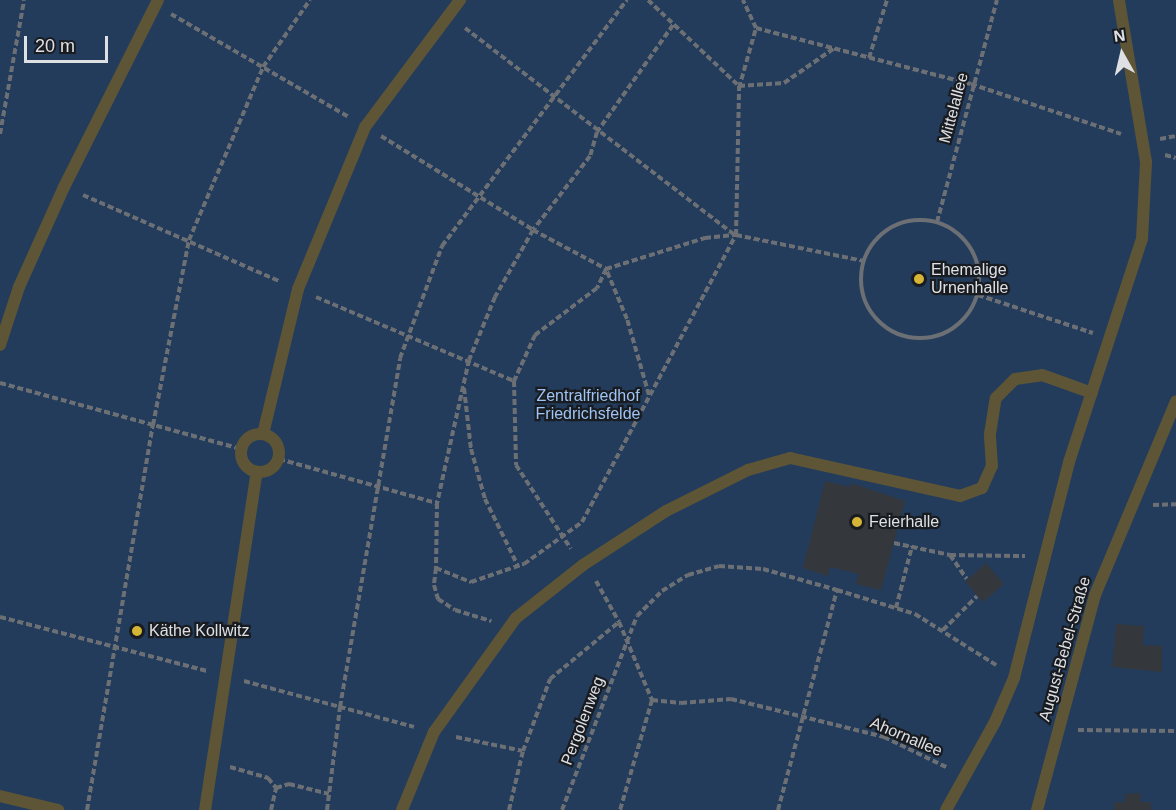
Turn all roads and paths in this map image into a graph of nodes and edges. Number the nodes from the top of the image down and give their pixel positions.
1 (24, 0) edge
2 (158, 0) edge
3 (310, 0) edge
4 (460, 0) edge
5 (627, 0) edge
6 (648, 0) edge
7 (743, 0) edge
8 (887, 0) edge
9 (997, 0) edge
10 (1119, 0) edge
11 (447, 14) junction
12 (673, 25) junction
13 (756, 28) junction
14 (833, 48) junction
15 (869, 57) junction
16 (971, 84) junction
17 (740, 86) junction
18 (552, 97) junction
19 (597, 132) junction
20 (0, 134) edge
21 (1141, 140) junction
22 (96, 201) dead end
23 (937, 222) junction
24 (533, 230) junction
25 (736, 235) junction
26 (189, 240) junction
27 (864, 261) junction
28 (606, 269) junction
29 (298, 289) junction
30 (978, 295) junction
31 (408, 337) junction
32 (1110, 339) junction
33 (0, 345) edge
34 (469, 360) junction
35 (514, 381) junction
36 (0, 383) edge
37 (463, 384) junction
38 (1092, 393) junction
39 (649, 395) junction
40 (1176, 401) edge
41 (153, 425) junction
42 (263, 434) junction
43 (242, 449) junction
44 (279, 459) junction
45 (257, 472) junction
46 (377, 486) junction
47 (436, 503) junction
48 (561, 537) junction
49 (894, 543) dead end
50 (912, 546) junction
51 (950, 555) junction
52 (1044, 562) junction
53 (518, 566) junction
54 (436, 568) junction
55 (968, 579) dead end
56 (597, 582) dead end
57 (837, 590) junction
58 (977, 596) dead end
59 (896, 608) junction
60 (0, 617) edge
61 (620, 622) junction
62 (943, 630) junction
63 (507, 631) junction
64 (627, 640) junction
65 (116, 647) junction
66 (227, 676) junction
67 (1014, 678) junction
68 (652, 700) junction
69 (340, 707) junction
70 (803, 716) junction
71 (1059, 727) junction
72 (1176, 731) edge
73 (435, 732) junction
74 (523, 751) junction
75 (213, 761) junction
76 (963, 775) junction
77 (276, 788) junction
78 (329, 794) junction
79 (0, 796) edge
80 (58, 810) edge
81 (87, 810) edge
82 (205, 810) edge
83 (271, 810) edge
84 (327, 810) edge
85 (402, 810) edge
86 (509, 810) edge
87 (562, 810) edge
88 (620, 810) edge
89 (778, 810) edge
90 (946, 810) edge
91 (1036, 810) edge

1 - 20 path
2 - 33 lane
3 - 26 path
4 - 11 lane
5 - 18 path
6 - 12 path
7 - 13 path
8 - 15 path
9 - 16 path, Mittelallee
10 - 21 lane
11 - 18 path
11 - 29 lane
12 - 17 path
12 - 19 path
13 - 14 path
13 - 17 path
14 - 15 path
14 - 17 path
15 - 16 path
16 - 21 path
16 - 23 path, Mittelallee
17 - 25 path
18 - 19 path
18 - 31 path
19 - 24 path
19 - 25 path
21 - 32 lane
22 - 26 path
23 - 27 path
23 - 30 path
24 - 28 path
24 - 34 path
25 - 27 path
25 - 28 path
25 - 39 path
26 - 29 path
26 - 41 path
27 - 30 path
28 - 35 path
28 - 39 path
29 - 31 path
29 - 42 lane
30 - 32 path
31 - 34 path
31 - 46 path
32 - 38 lane
34 - 35 path
34 - 37 path
35 - 48 path
36 - 41 path
37 - 47 path
37 - 53 path
38 - 52 lane
38 - 63 lane
39 - 48 path
40 - 71 lane, August-Bebel-Straße
41 - 43 path
41 - 65 path
42 - 43 lane
42 - 44 lane
43 - 45 lane
44 - 45 lane
44 - 46 path
45 - 66 lane
46 - 47 path
46 - 69 path
47 - 54 path
48 - 53 path
49 - 50 path
50 - 51 path
50 - 59 path
51 - 52 path
51 - 55 path
52 - 67 lane
53 - 54 path
54 - 63 path
56 - 61 path
57 - 59 path, Pergolenweg
57 - 64 path, Pergolenweg
57 - 70 path
58 - 62 path
59 - 62 path, Pergolenweg
60 - 65 path
61 - 64 path
61 - 74 path
62 - 67 path, Pergolenweg
63 - 73 lane
64 - 68 path
64 - 87 path, Pergolenweg
65 - 66 path
65 - 81 path
66 - 69 path
66 - 75 lane
67 - 76 lane
68 - 70 path, Ahornallee
68 - 88 path
69 - 73 path
69 - 78 path
70 - 76 path, Ahornallee
70 - 89 path
71 - 72 path
71 - 91 lane, August-Bebel-Straße
73 - 74 path
73 - 85 lane
74 - 86 path
75 - 77 path
75 - 82 lane
76 - 90 lane
77 - 78 path
77 - 83 path
78 - 84 path
79 - 80 lane

